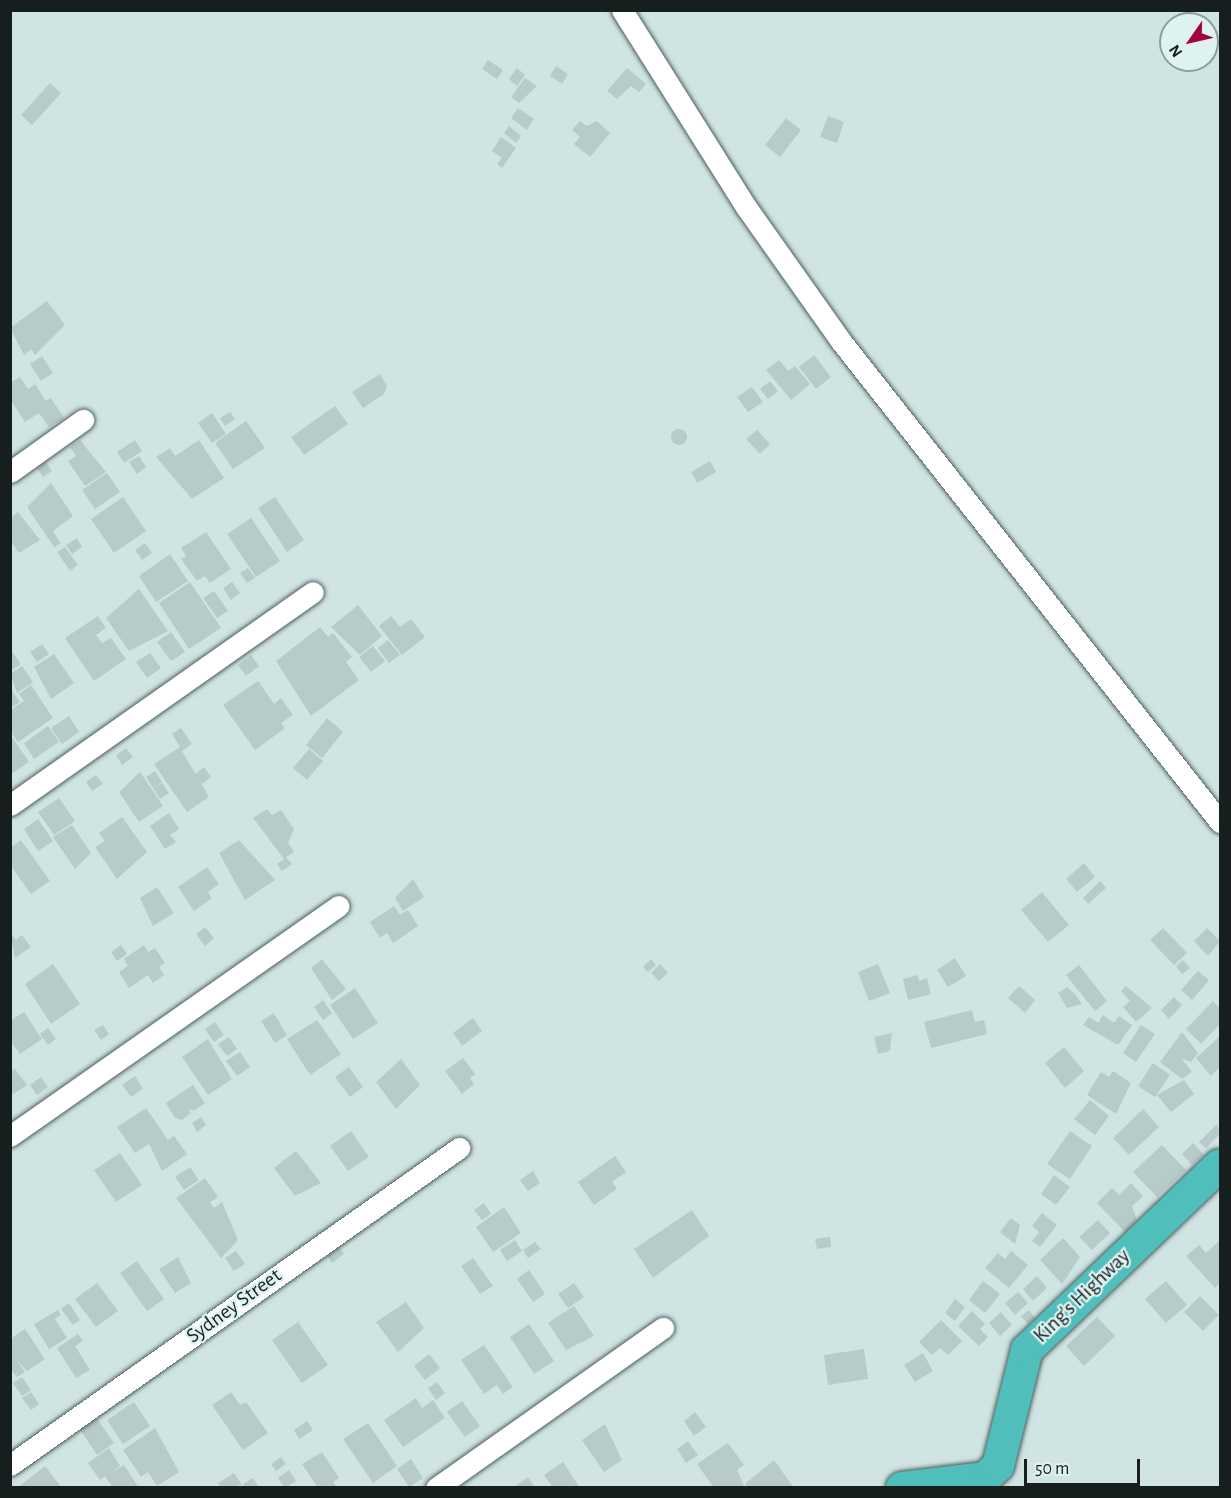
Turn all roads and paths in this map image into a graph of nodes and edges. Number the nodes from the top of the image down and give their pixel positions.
1 (622, 10) edge
2 (83, 420) dead end
3 (10, 472) edge
4 (313, 592) dead end
5 (10, 805) edge
6 (1221, 822) edge
7 (338, 906) dead end
8 (10, 1136) edge
9 (459, 1148) dead end
10 (1221, 1165) edge
11 (663, 1328) dead end
12 (10, 1465) edge
13 (436, 1488) edge
14 (902, 1488) edge

1 - 6 street
2 - 3 street
4 - 5 street
7 - 8 street
9 - 12 street, Sydney Street
10 - 14 highway, King's Highway
11 - 13 street

